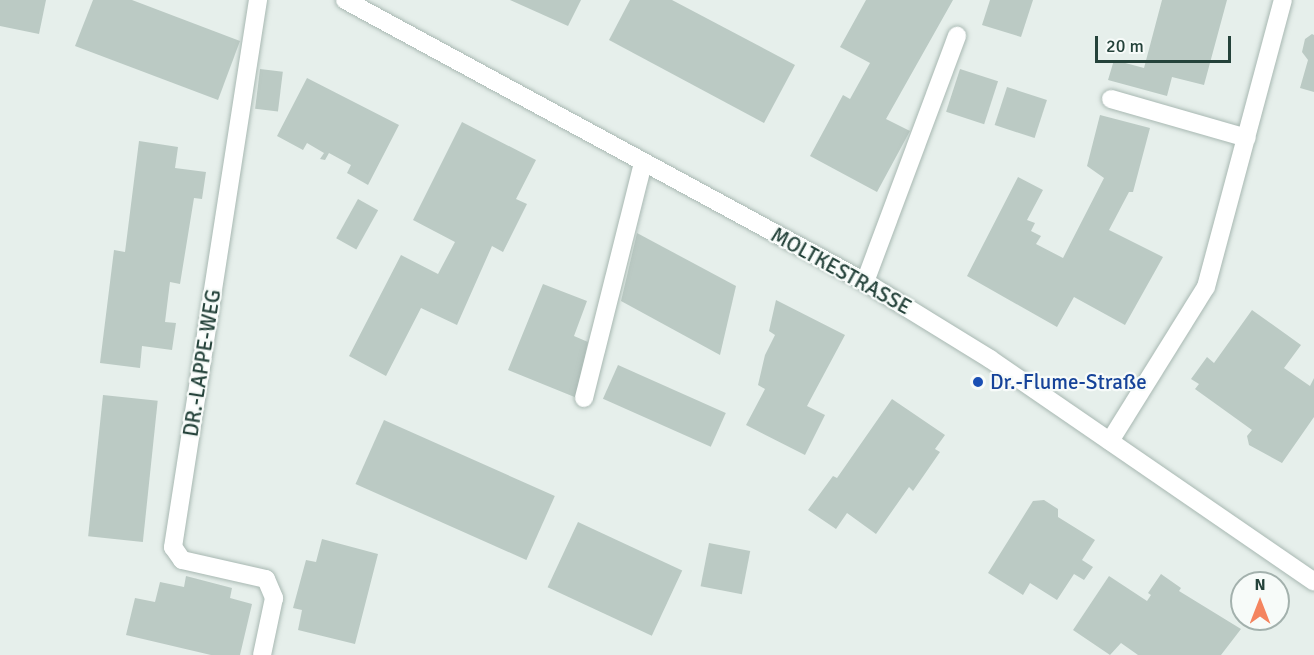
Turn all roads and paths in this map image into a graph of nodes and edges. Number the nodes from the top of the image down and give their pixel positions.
1 (258, 0) edge
2 (345, 0) edge
3 (1282, 0) edge
4 (957, 36) dead end
5 (1111, 99) dead end
6 (1247, 138) junction
7 (643, 163) junction
8 (866, 282) junction
9 (584, 398) dead end
10 (1110, 441) junction
11 (1314, 582) edge
12 (262, 655) edge

1 - 12 street, DR.-LAPPE-WEG
2 - 7 street, MOLTKESTRASSE
3 - 6 street
4 - 8 street
5 - 6 street
6 - 10 street
7 - 8 street, MOLTKESTRASSE
7 - 9 street
8 - 10 street, MOLTKESTRASSE
10 - 11 street, MOLTKESTRASSE

